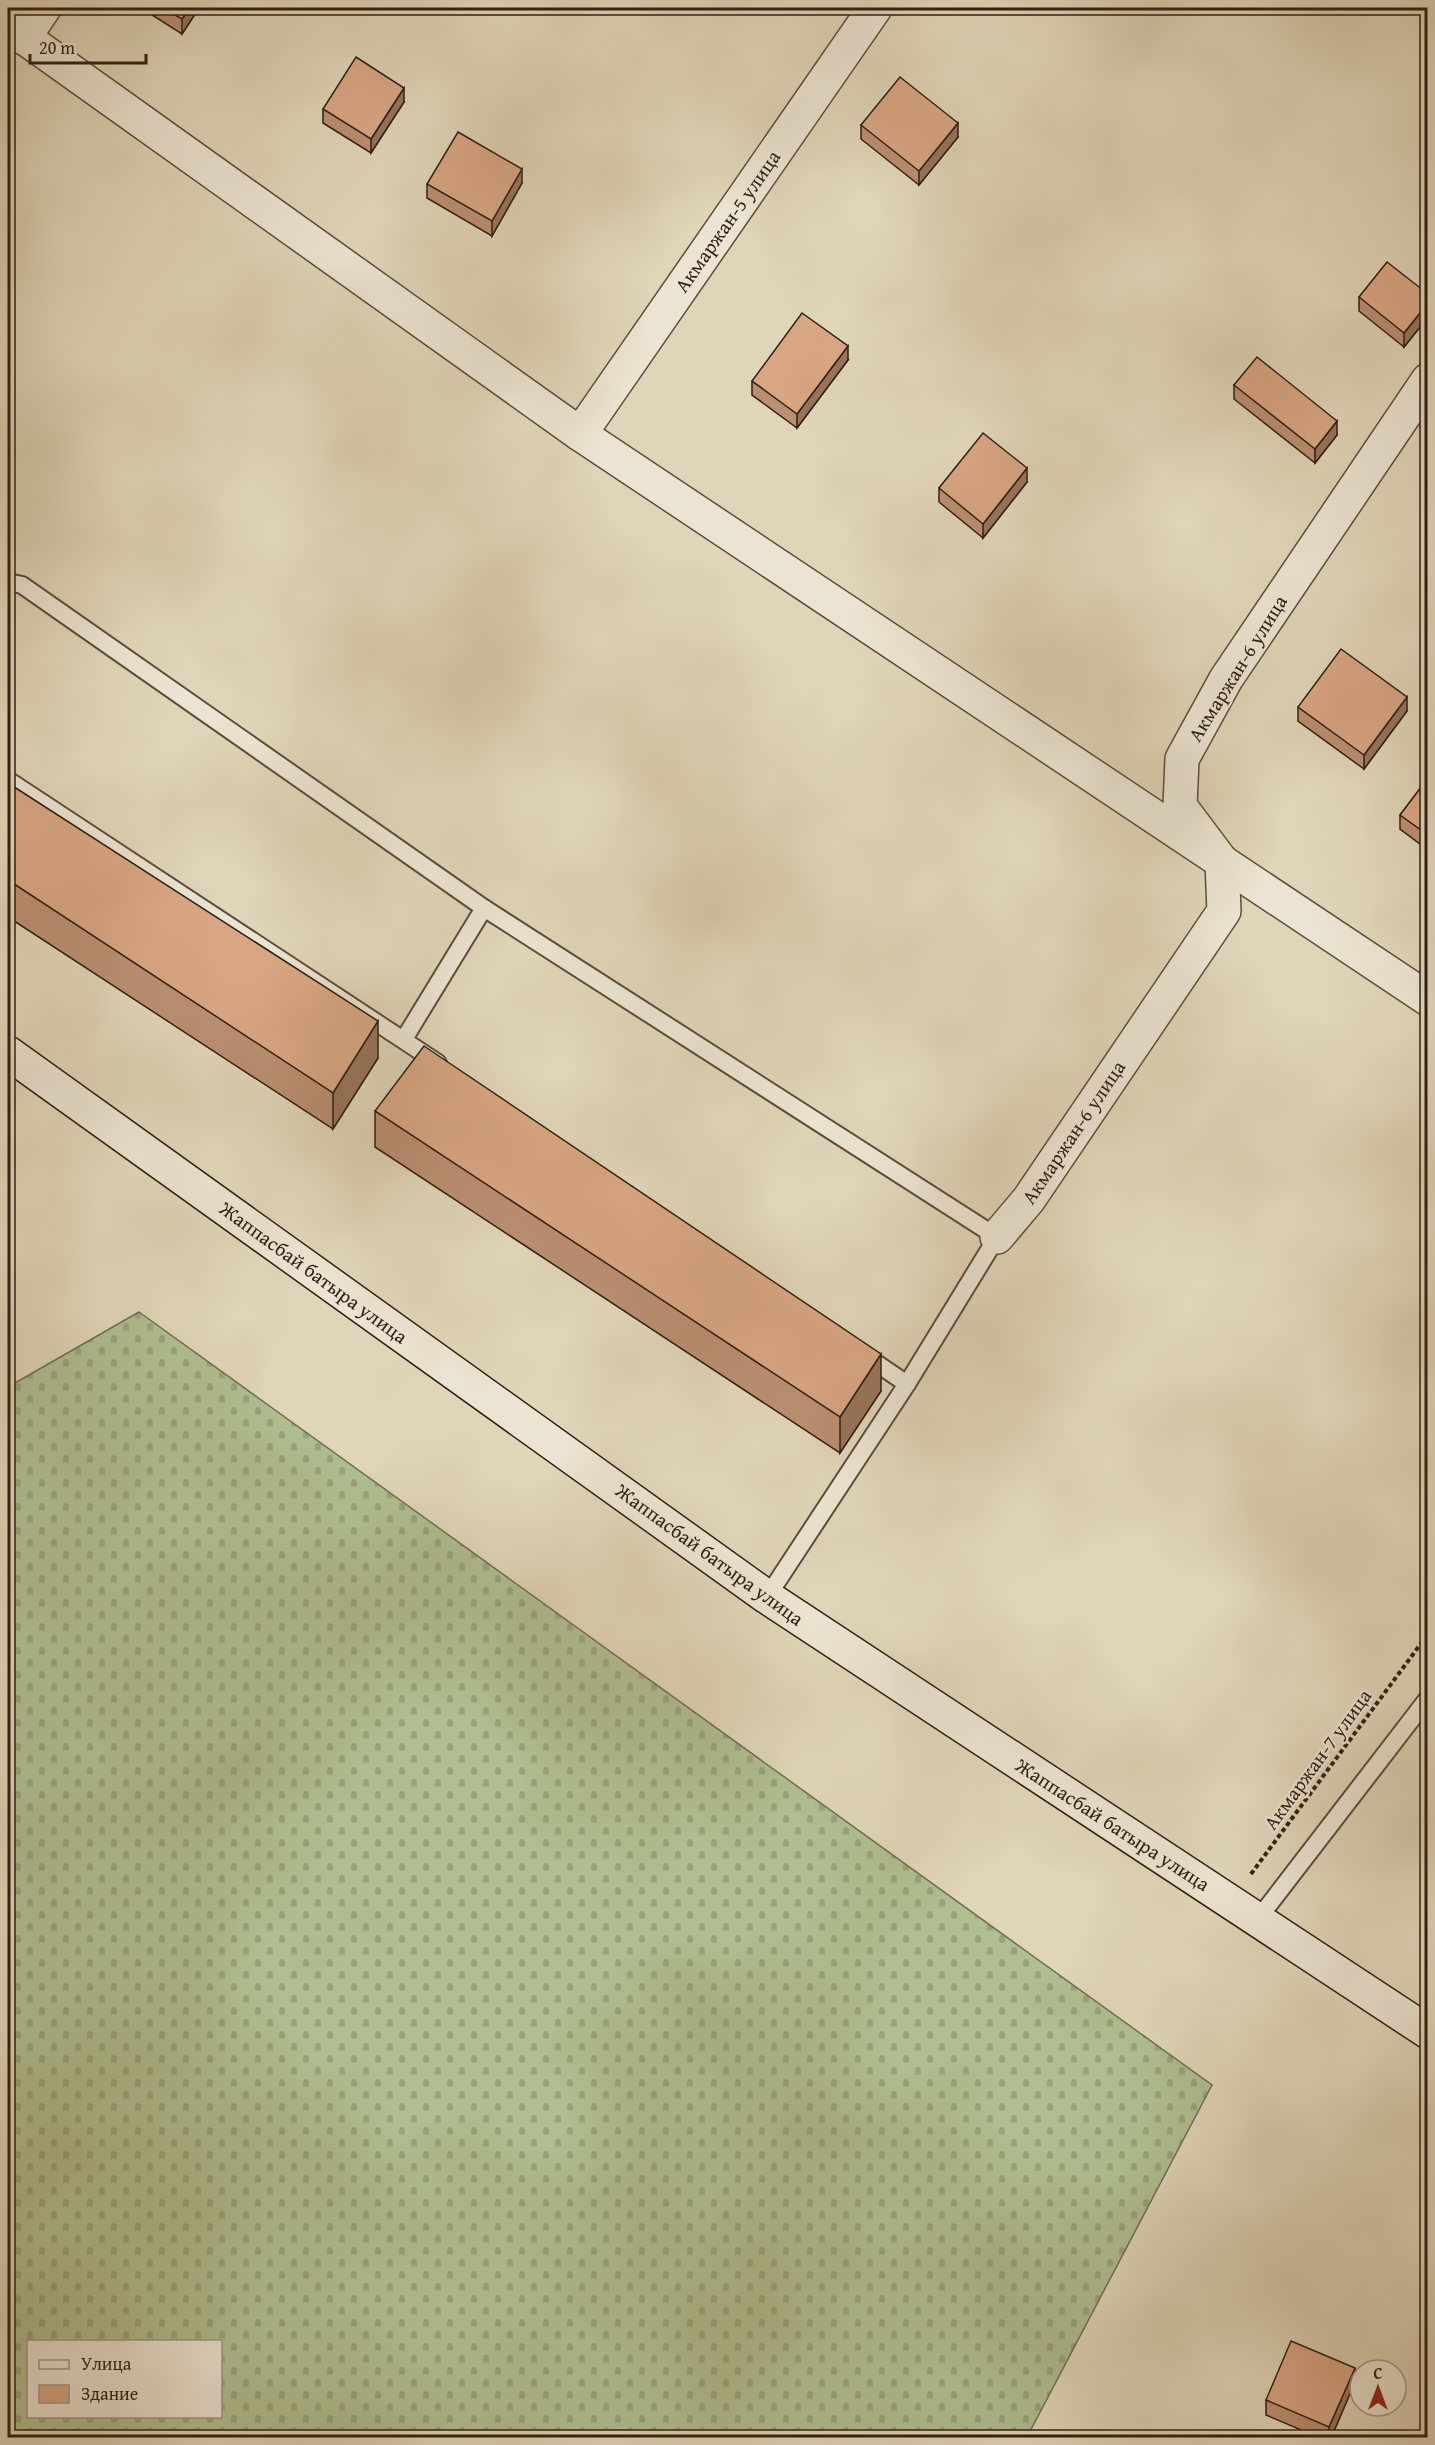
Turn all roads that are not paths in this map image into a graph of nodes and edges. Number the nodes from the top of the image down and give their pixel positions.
1 (44, 8) edge
2 (875, 8) edge
3 (16, 32) edge
4 (1428, 380) edge
5 (580, 434) junction
6 (8, 582) edge
7 (8, 780) edge
8 (1222, 862) junction
9 (484, 908) junction
10 (1428, 999) edge
11 (404, 1039) junction
12 (8, 1053) edge
13 (454, 1073) edge
14 (997, 1237) junction
15 (848, 1343) edge
16 (907, 1384) junction
17 (767, 1597) junction
18 (1426, 1704) edge
19 (1258, 1919) junction
20 (1428, 2032) edge

1 - 3 street
2 - 5 street, Акмаржан-5 улица
3 - 5 street
4 - 8 street, Акмаржан-6 улица
5 - 8 street
6 - 9 lane
7 - 11 lane
8 - 10 street
8 - 14 street, Акмаржан-6 улица
9 - 11 lane
9 - 14 lane
11 - 13 lane
12 - 17 street, Жаппасбай батыра улица
14 - 16 lane
15 - 16 lane
16 - 17 lane
17 - 19 street, Жаппасбай батыра улица
18 - 19 lane
19 - 20 street, Жаппасбай батыра улица

